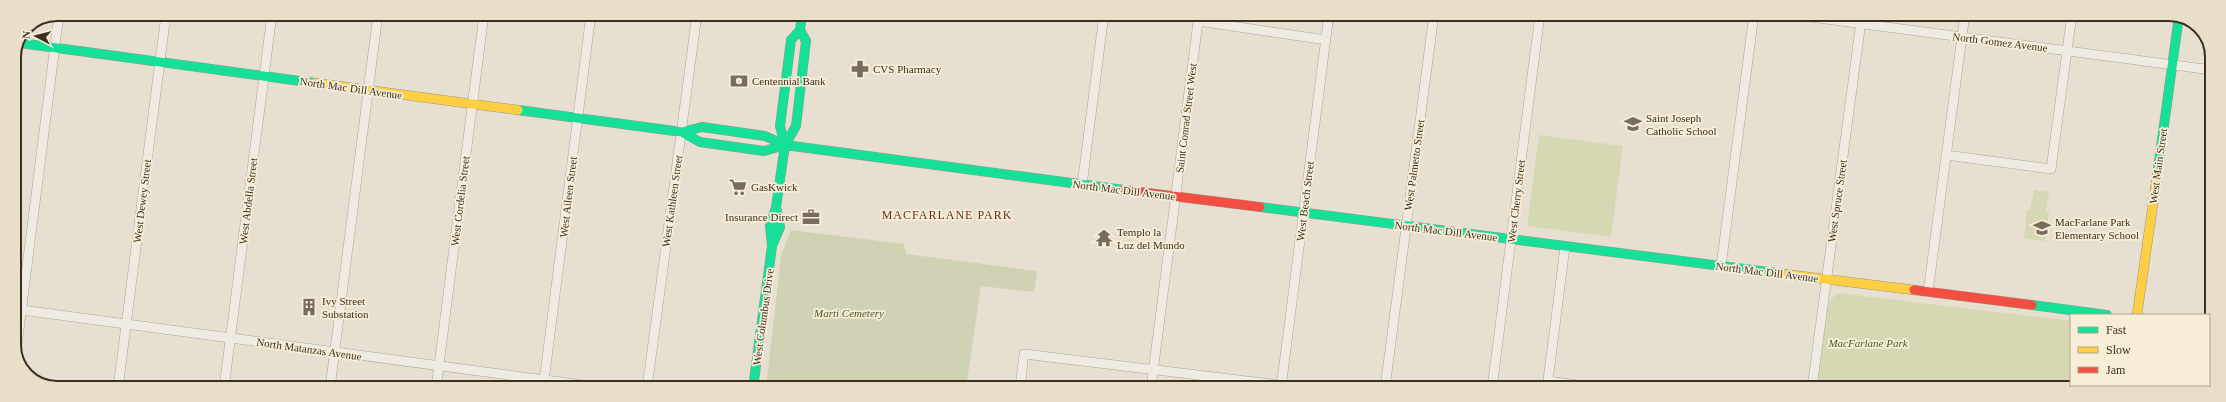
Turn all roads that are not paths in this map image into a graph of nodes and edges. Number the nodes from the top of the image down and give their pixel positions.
1 (58, 21) edge
2 (165, 21) edge
3 (271, 21) edge
4 (377, 21) edge
5 (483, 21) edge
6 (590, 21) edge
7 (696, 21) edge
8 (801, 21) edge
9 (1103, 21) edge
10 (1199, 21) edge
11 (1216, 21) edge
12 (1328, 21) edge
13 (1433, 21) edge
14 (1539, 21) edge
15 (1753, 21) edge
16 (1861, 21) edge
17 (1872, 21) edge
18 (1964, 21) edge
19 (2071, 21) edge
20 (2178, 22) edge
21 (800, 30) junction
22 (1962, 37) junction
23 (1326, 40) junction
24 (24, 44) edge
25 (55, 48) junction
26 (2068, 51) junction
27 (160, 62) junction
28 (2173, 65) junction
29 (2205, 69) edge
30 (264, 76) junction
31 (368, 90) junction
32 (472, 104) junction
33 (578, 118) junction
34 (682, 132) junction
35 (785, 145) junction
36 (1946, 155) junction
37 (1082, 185) junction
38 (1176, 196) junction
39 (1303, 213) junction
40 (1406, 226) junction
41 (1511, 239) junction
42 (1565, 247) junction
43 (1721, 266) junction
44 (1827, 279) junction
45 (21, 289) edge
46 (1928, 292) junction
47 (21, 310) edge
48 (2092, 314) edge
49 (2137, 314) edge
50 (126, 324) junction
51 (230, 338) junction
52 (335, 352) junction
53 (439, 366) junction
54 (1153, 369) junction
55 (119, 381) edge
56 (225, 381) edge
57 (331, 381) edge
58 (437, 381) edge
59 (544, 381) joint
60 (648, 381) edge
61 (754, 381) edge
62 (1021, 381) edge
63 (1152, 381) edge
64 (1243, 381) edge
65 (1282, 381) edge
66 (1386, 381) edge
67 (1493, 381) edge
68 (1548, 381) edge
69 (1813, 381) edge

1 - 25 street
2 - 27 street, West Dewey Street
3 - 30 street, West Abdella Street
4 - 31 street
5 - 32 street, West Cordelia Street
6 - 33 street, West Aileen Street
7 - 34 street, West Kathleen Street
8 - 21 street, West Columbus Drive
9 - 37 street
10 - 38 street, Saint Conrad Street West
11 - 23 street
12 - 23 street, West Beach Street
13 - 40 street, West Palmetto Street
14 - 41 street, West Cherry Street
15 - 43 street
16 - 44 street, West Spruce Street
17 - 22 street, North Gomez Avenue
18 - 22 street
19 - 26 street
20 - 28 street, West Main Street
21 - 35 street, West Columbus Drive
21 - 35 street, West Columbus Drive
22 - 26 street, North Gomez Avenue
22 - 36 street
23 - 39 street, West Beach Street
24 - 25 street, North Mac Dill Avenue
25 - 27 street, North Mac Dill Avenue
25 - 45 street
26 - 28 street, North Gomez Avenue
26 - 36 street
27 - 30 street, North Mac Dill Avenue
27 - 50 street, West Dewey Street
28 - 29 street, North Gomez Avenue
28 - 49 street, West Main Street
30 - 31 street, North Mac Dill Avenue
30 - 51 street, West Abdella Street
31 - 32 street, North Mac Dill Avenue
31 - 52 street
32 - 33 street, North Mac Dill Avenue
32 - 53 street, West Cordelia Street
33 - 34 street, North Mac Dill Avenue
33 - 59 street, West Aileen Street
34 - 35 street, North Mac Dill Avenue
34 - 35 street, North Mac Dill Avenue
34 - 60 street, West Kathleen Street
35 - 37 street, North Mac Dill Avenue
35 - 61 street, West Columbus Drive
36 - 46 street
37 - 38 street, North Mac Dill Avenue
38 - 39 street, North Mac Dill Avenue
38 - 54 street, Saint Conrad Street West
39 - 40 street, North Mac Dill Avenue
39 - 65 street, West Beach Street
40 - 41 street, North Mac Dill Avenue
40 - 66 street, West Palmetto Street
41 - 42 street, North Mac Dill Avenue
41 - 67 street, West Cherry Street
42 - 43 street, North Mac Dill Avenue
42 - 68 street
43 - 44 street, North Mac Dill Avenue
44 - 46 street, North Mac Dill Avenue
44 - 69 street, West Spruce Street
46 - 48 street, North Mac Dill Avenue
47 - 50 street, North Matanzas Avenue
50 - 51 street, North Matanzas Avenue
50 - 55 street, West Dewey Street
51 - 52 street, North Matanzas Avenue
51 - 56 street, West Abdella Street
52 - 53 street, North Matanzas Avenue
52 - 57 street
53 - 58 street, West Cordelia Street
53 - 59 street, North Matanzas Avenue
54 - 62 street
54 - 63 street, Saint Conrad Street West
54 - 64 street

